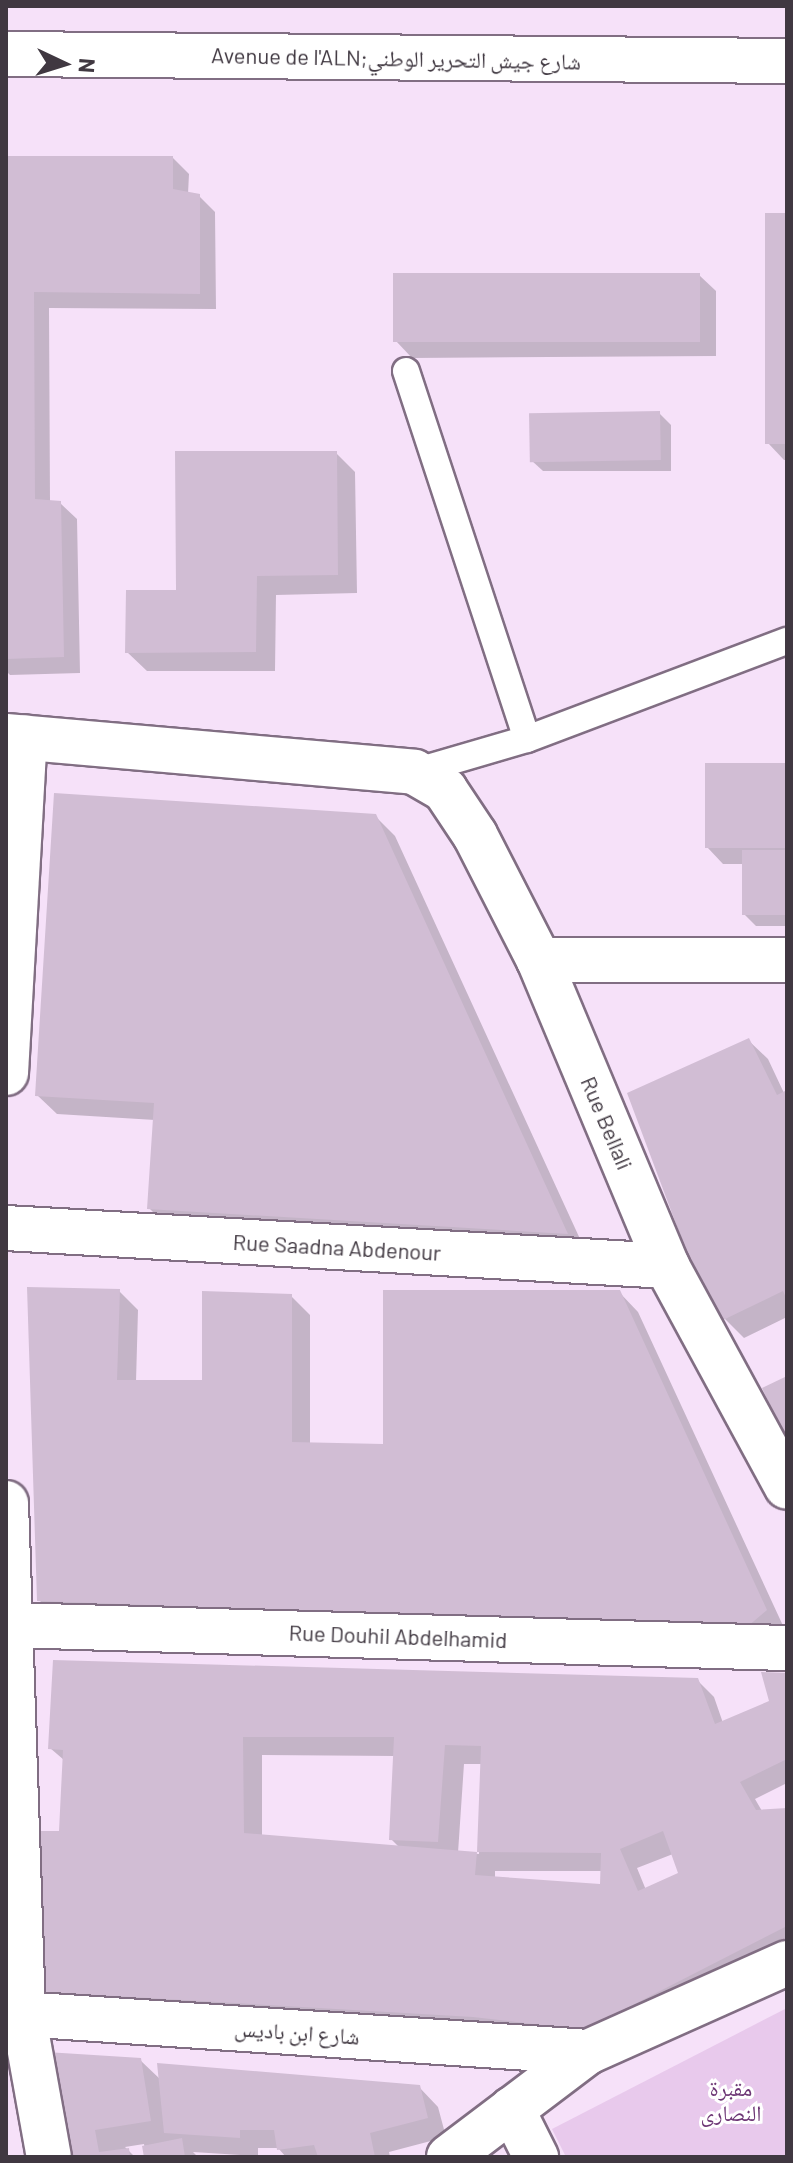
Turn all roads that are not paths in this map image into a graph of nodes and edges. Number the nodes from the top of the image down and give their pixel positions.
1 (6, 54) edge
2 (787, 61) edge
3 (406, 371) dead end
4 (787, 641) edge
5 (16, 737) edge
6 (527, 739) junction
7 (414, 772) junction
8 (539, 960) junction
9 (787, 960) edge
10 (6, 1073) edge
11 (6, 1228) edge
12 (667, 1266) junction
13 (787, 1487) edge
14 (6, 1503) edge
15 (10, 1625) junction
16 (787, 1648) edge
17 (787, 1963) edge
18 (15, 2013) edge
19 (588, 2052) junction
20 (512, 2109) junction
21 (49, 2157) edge
22 (449, 2157) edge
23 (536, 2157) edge

1 - 2 street, Avenue de l'ALN;شارع جيش التحرير الوطني
3 - 6 lane
4 - 6 lane
5 - 7 street
5 - 10 street
6 - 7 lane
7 - 8 street, Rue Bellali
8 - 9 street
8 - 12 street, Rue Bellali
11 - 12 street, Rue Saadna Abdenour
12 - 13 street, Rue Bellali
14 - 15 street
15 - 16 street, Rue Douhil Abdelhamid
15 - 18 street
17 - 19 street
18 - 19 street, شارع ابن باديس
18 - 21 street
19 - 20 street
20 - 22 street
20 - 23 street

